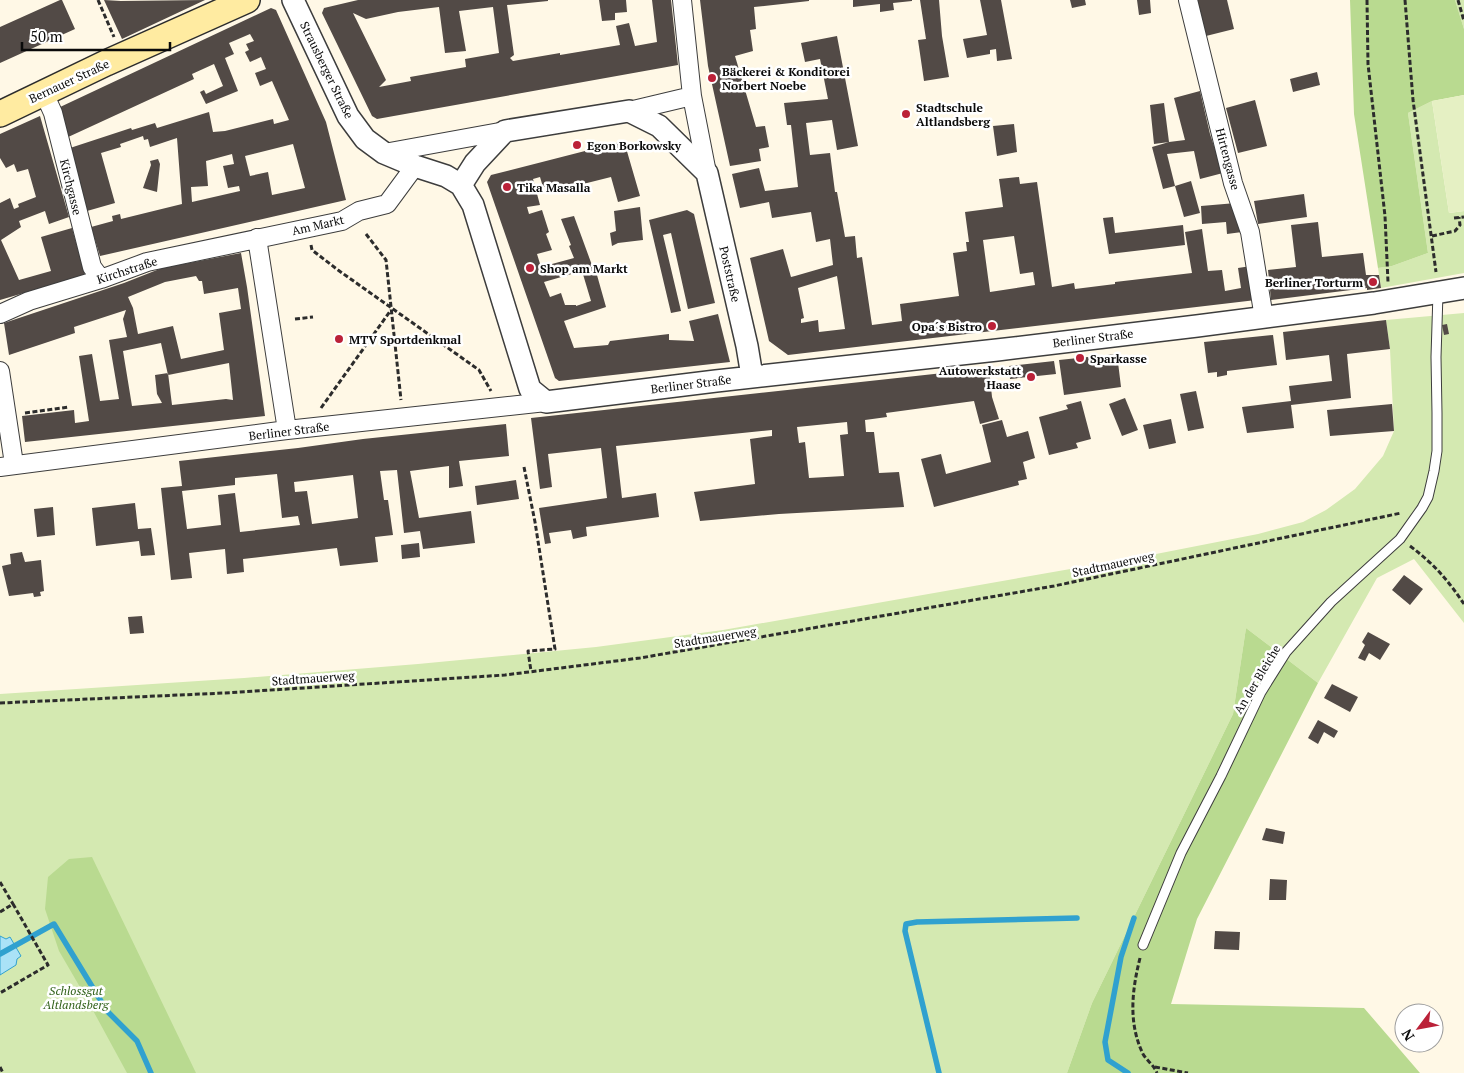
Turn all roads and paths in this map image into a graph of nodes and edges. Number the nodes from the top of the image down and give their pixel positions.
1 (98, 0) edge
2 (248, 0) edge
3 (682, 0) edge
4 (1188, 0) edge
5 (1367, 0) edge
6 (1405, 0) edge
7 (1458, 0) edge
8 (297, 1) edge
9 (1464, 21) edge
10 (122, 56) junction
11 (44, 93) junction
12 (692, 96) junction
13 (629, 111) junction
14 (0, 114) edge
15 (505, 131) junction
16 (384, 153) junction
17 (415, 166) junction
18 (707, 173) junction
19 (461, 185) junction
20 (1464, 217) edge
21 (1454, 218) dead end
22 (1459, 218) junction
23 (366, 234) dead end
24 (1432, 236) junction
25 (257, 238) junction
26 (311, 244) dead end
27 (101, 279) junction
28 (1438, 287) junction
29 (1464, 288) edge
30 (1385, 294) junction
31 (392, 309) junction
32 (0, 314) edge
33 (313, 316) dead end
34 (1264, 318) junction
35 (296, 320) dead end
36 (0, 371) edge
37 (752, 376) junction
38 (491, 392) dead end
39 (546, 402) junction
40 (69, 407) dead end
41 (320, 409) dead end
42 (17, 414) dead end
43 (403, 418) junction
44 (288, 430) junction
45 (7, 465) edge
46 (524, 467) dead end
47 (1422, 508) junction
48 (1400, 539) junction
49 (1464, 604) edge
50 (531, 671) junction
51 (0, 703) edge
52 (0, 882) edge
53 (13, 904) junction
54 (0, 912) edge
55 (1143, 945) joint
56 (0, 993) edge
57 (1154, 1067) junction
58 (0, 1068) edge
59 (3, 1073) edge
60 (1157, 1073) edge
61 (1188, 1073) edge

1 - 10 path
2 - 10 main road, Bernauer Straße
3 - 12 street, Poststraße
4 - 34 street, Hirtengasse
5 - 30 path
6 - 24 path
7 - 9 path
8 - 16 street, Strausberger Straße
10 - 11 main road, Bernauer Straße
11 - 14 main road, Bernauer Straße
11 - 27 street, Kirchgasse
12 - 13 street
12 - 18 street, Poststraße
13 - 15 street
13 - 18 street
15 - 16 street
15 - 19 street
16 - 17 street, Strausberger Straße
17 - 19 street
17 - 25 street, Am Markt
18 - 37 street, Poststraße
19 - 39 street
20 - 22 path
21 - 22 path
22 - 24 path
23 - 31 path
24 - 28 path
25 - 27 street, Kirchstraße
25 - 44 street
26 - 31 path
27 - 32 street, Kirchstraße
28 - 29 street, Berliner Straße
28 - 30 street, Berliner Straße
28 - 47 lane, An der Bleiche
30 - 34 street, Berliner Straße
31 - 38 path
31 - 41 path
31 - 43 path
33 - 35 path
34 - 37 street, Berliner Straße
36 - 45 street
37 - 39 street, Berliner Straße
39 - 43 street, Berliner Straße
40 - 42 path
43 - 44 street, Berliner Straße
44 - 45 street, Berliner Straße
46 - 50 path
47 - 48 lane, An der Bleiche
47 - 50 path, Stadtmauerweg
48 - 49 path
48 - 55 lane, An der Bleiche
50 - 51 path, Stadtmauerweg
52 - 53 path
53 - 54 path
53 - 56 path
55 - 57 path
57 - 60 path
57 - 61 path
58 - 59 path

